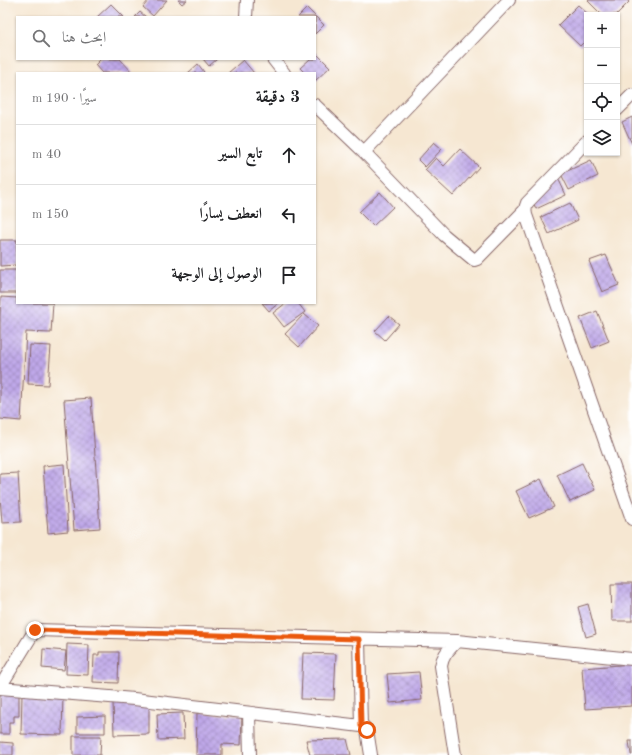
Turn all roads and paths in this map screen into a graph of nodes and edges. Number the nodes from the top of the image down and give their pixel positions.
1 (247, 0) edge
2 (509, 0) edge
3 (246, 16) edge
4 (274, 60) edge
5 (283, 72) edge
6 (632, 95) edge
7 (316, 106) edge
8 (620, 107) edge
9 (584, 144) edge
10 (364, 152) junction
11 (525, 210) junction
12 (632, 519) edge
13 (359, 639) junction
14 (457, 641) junction
15 (632, 659) edge
16 (0, 687) edge
17 (249, 713) junction
18 (361, 726) junction
19 (250, 755) edge
20 (371, 755) edge
21 (455, 755) edge

1 - 3 street
2 - 10 street
4 - 5 street
6 - 8 street
7 - 10 street
9 - 11 street
10 - 11 street
11 - 12 street
13 - 14 street
13 - 16 street
13 - 18 street
14 - 15 street
14 - 21 street
16 - 17 street
17 - 18 street
17 - 19 street
18 - 20 street

